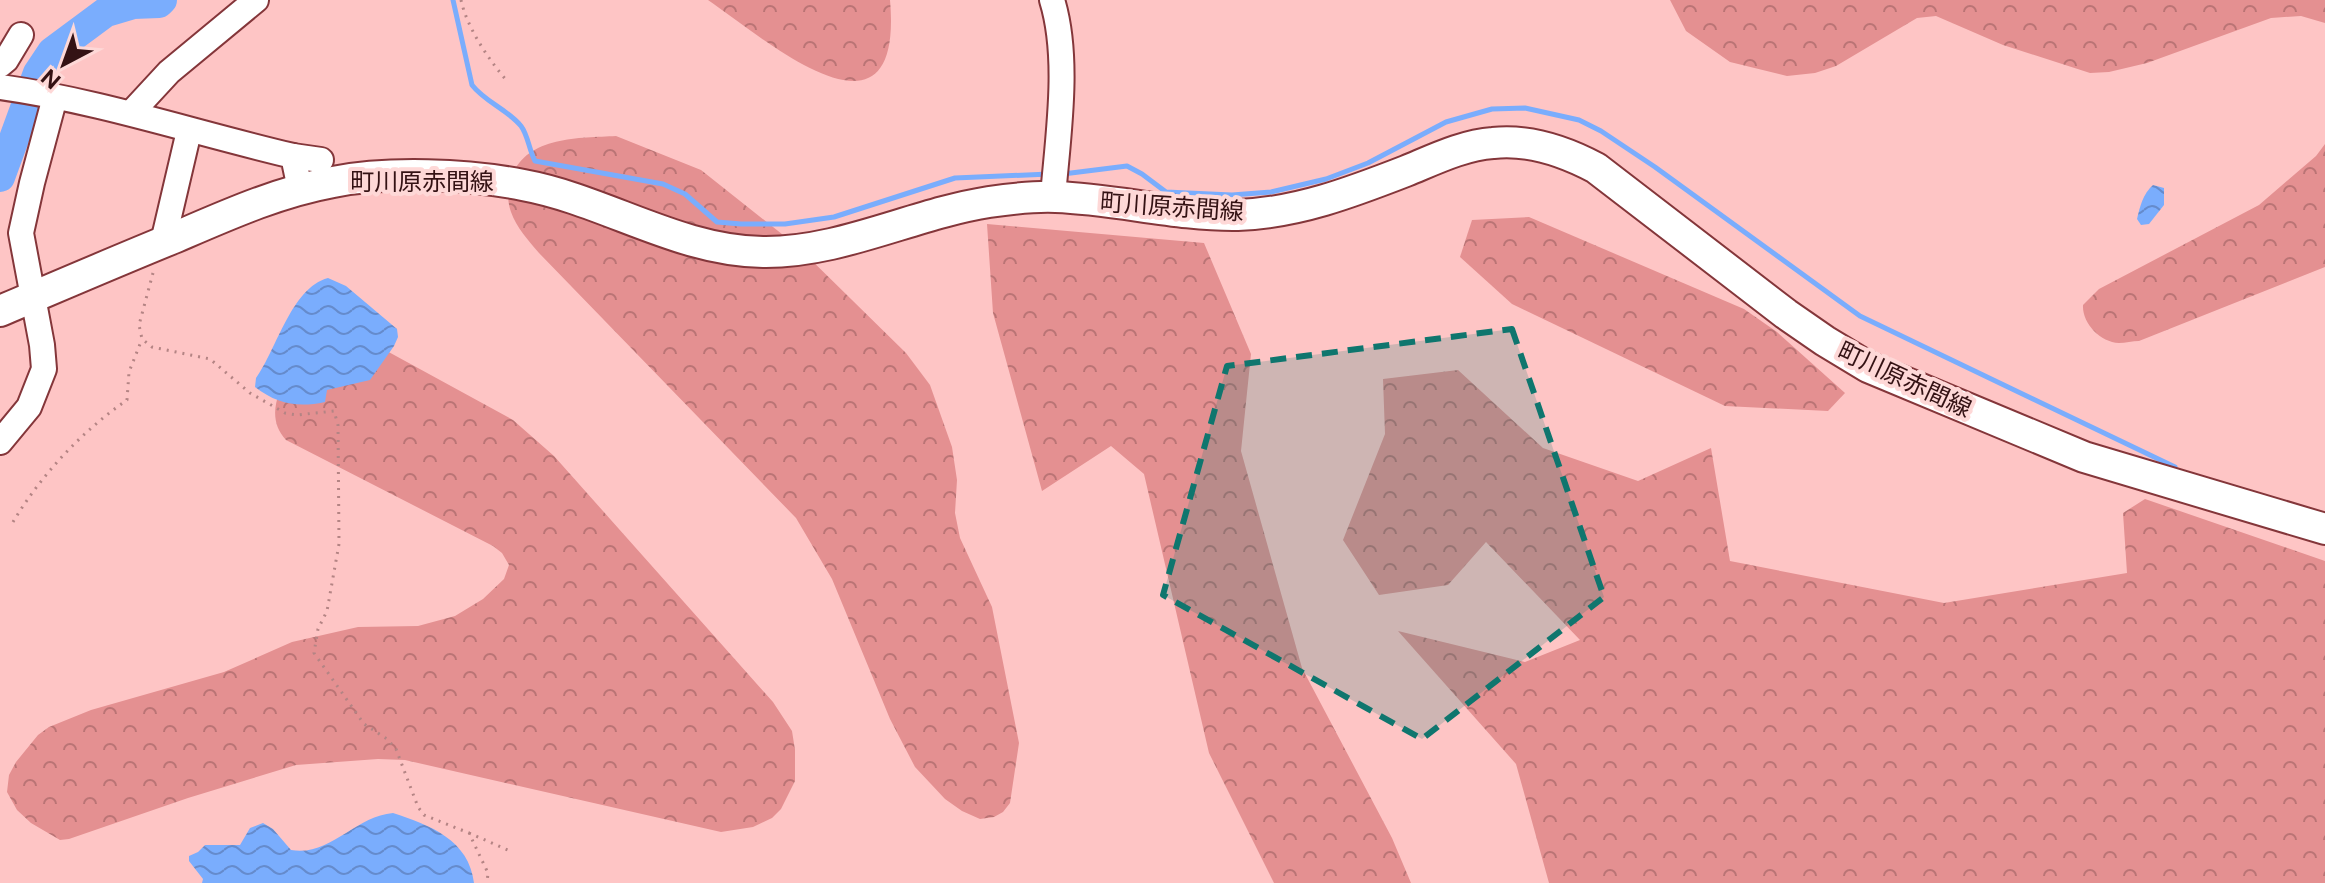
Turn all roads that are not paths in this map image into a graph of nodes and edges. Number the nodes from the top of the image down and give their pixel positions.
1 (256, 0) edge
2 (1052, 0) edge
3 (21, 35) dead end
4 (1, 76) edge
5 (55, 97) junction
6 (132, 112) junction
7 (189, 131) junction
8 (293, 156) junction
9 (321, 160) dead end
10 (300, 189) junction
11 (1053, 196) junction
12 (163, 242) junction
13 (32, 297) junction
14 (0, 311) edge
15 (0, 442) edge
16 (2325, 529) edge

1 - 6 street
2 - 11 street
3 - 4 street
4 - 5 street
5 - 6 street
5 - 13 street
6 - 7 street
7 - 8 street
7 - 12 street
8 - 9 street
8 - 10 street
10 - 11 main road, 町川原赤間線
10 - 12 main road, 町川原赤間線
11 - 16 main road, 町川原赤間線
12 - 13 main road, 町川原赤間線
13 - 14 main road, 町川原赤間線
13 - 15 street

